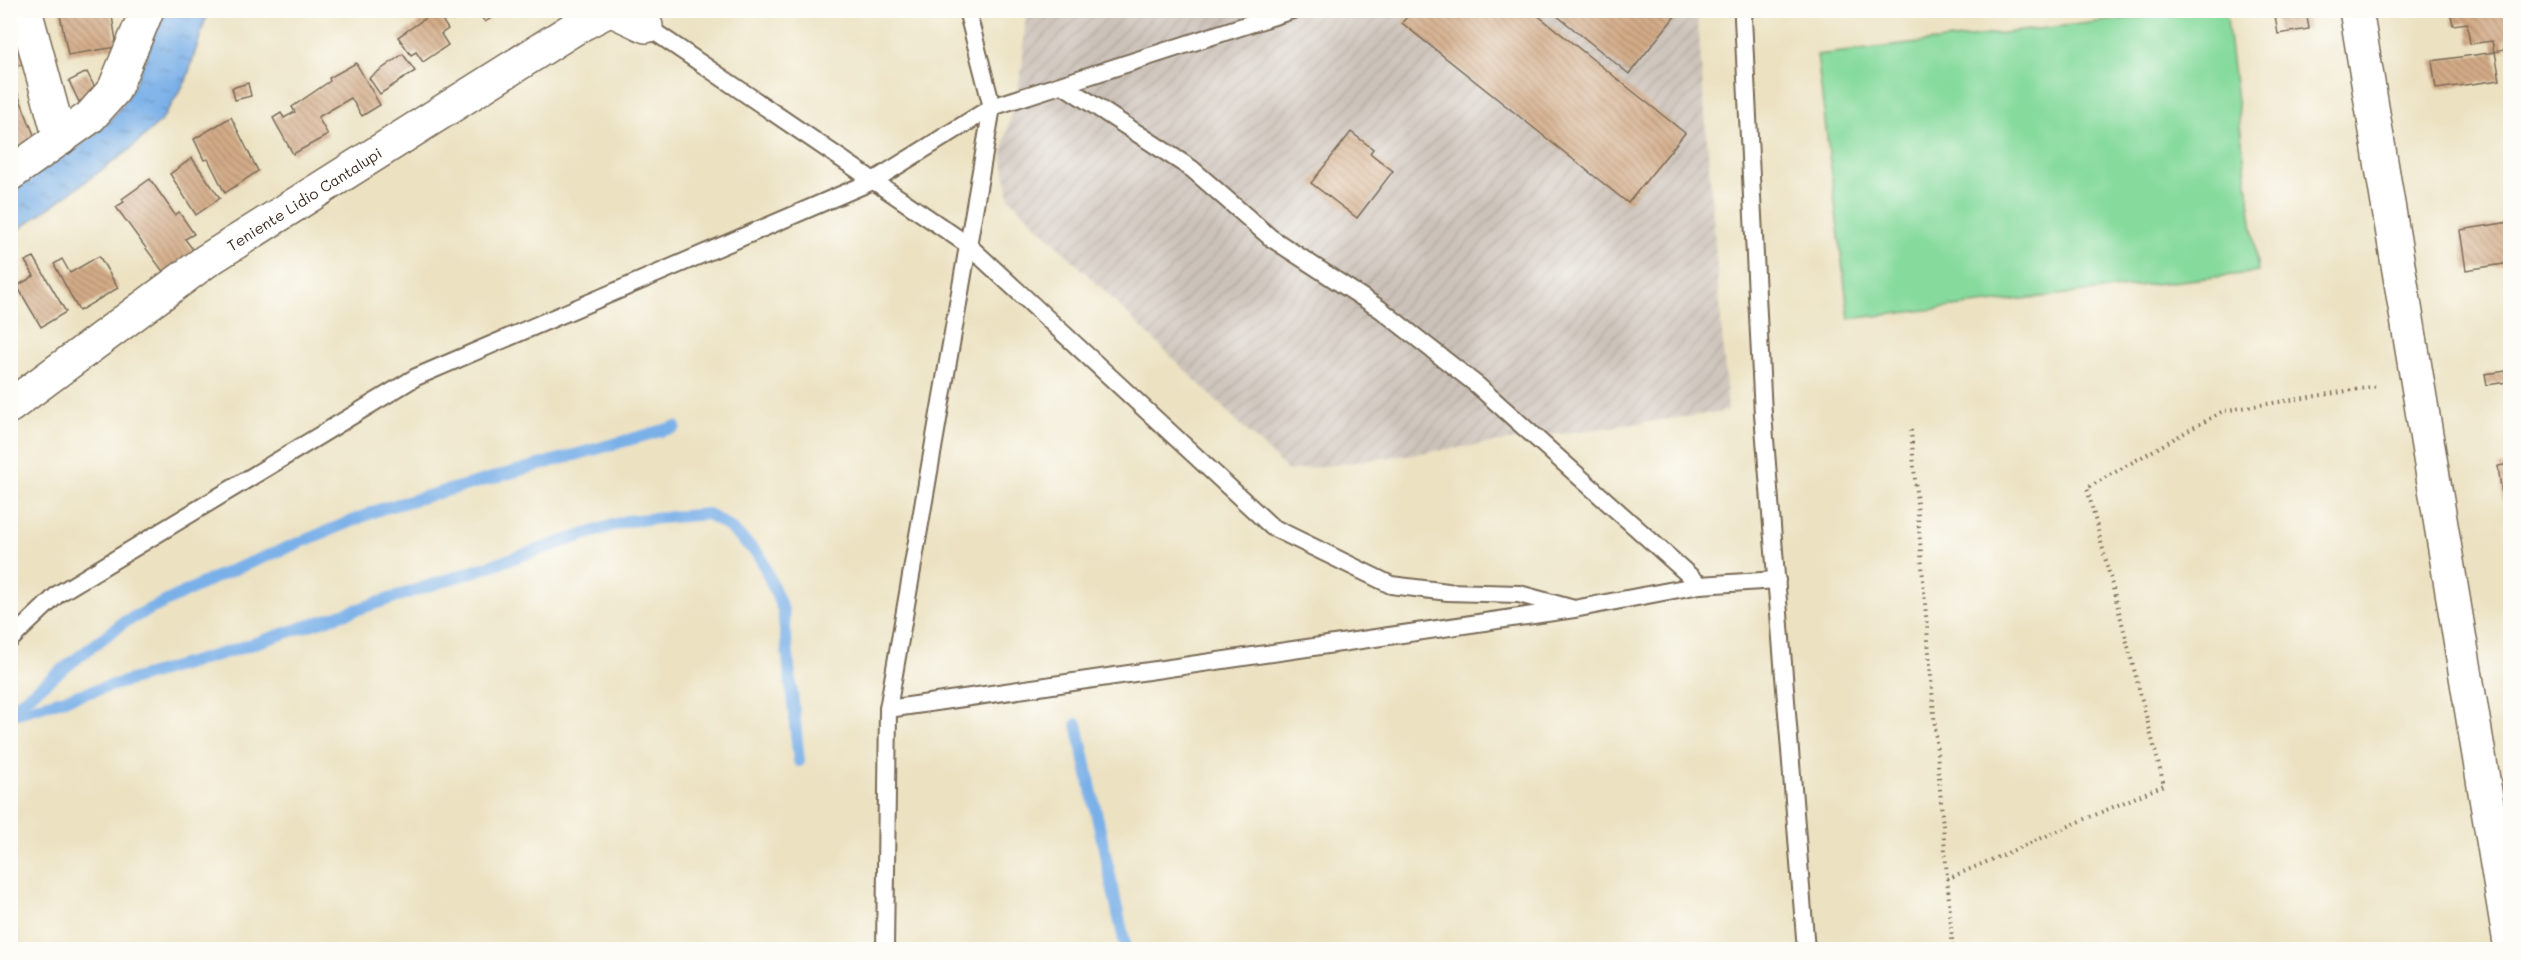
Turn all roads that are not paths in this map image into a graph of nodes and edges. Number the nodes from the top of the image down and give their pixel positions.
1 (25, 10) edge
2 (147, 10) edge
3 (610, 10) edge
4 (967, 10) edge
5 (1293, 10) edge
6 (1745, 10) edge
7 (2356, 10) edge
8 (646, 26) joint
9 (1063, 85) junction
10 (992, 107) junction
11 (60, 139) junction
12 (10, 174) edge
13 (873, 181) junction
14 (968, 245) junction
15 (10, 406) edge
16 (1776, 580) junction
17 (1700, 585) junction
18 (1574, 609) junction
19 (10, 640) edge
20 (888, 709) junction
21 (2511, 944) edge
22 (885, 950) edge
23 (1806, 950) edge

1 - 11 street
2 - 11 street
3 - 8 street
3 - 15 street, Teniente Lidio Cantalupi
4 - 10 lane
5 - 9 lane
6 - 16 lane
7 - 21 street
8 - 13 lane
9 - 10 lane
9 - 17 lane
10 - 13 lane
10 - 14 lane
11 - 12 street
13 - 14 lane
13 - 19 lane
14 - 18 lane
14 - 20 lane
16 - 17 lane
16 - 23 lane
17 - 18 lane
18 - 20 lane
20 - 22 lane

